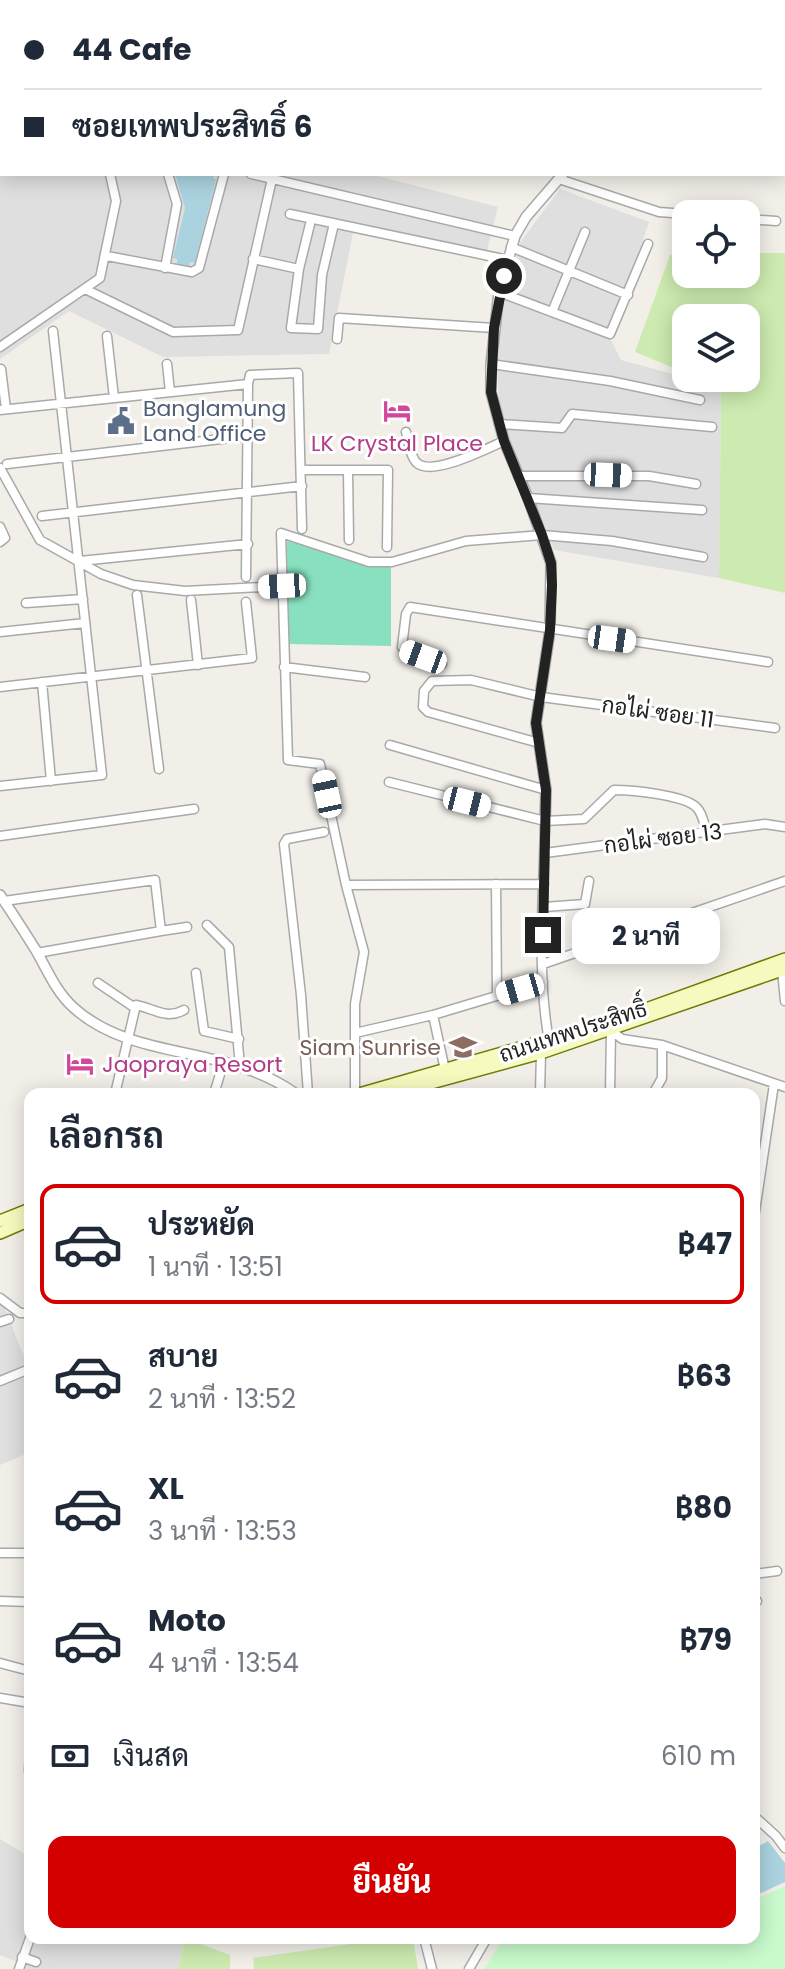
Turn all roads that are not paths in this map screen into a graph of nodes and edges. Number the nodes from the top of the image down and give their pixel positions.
1 (110, 176) edge
2 (169, 176) edge
3 (223, 176) edge
4 (259, 176) edge
5 (561, 176) edge
6 (272, 179) junction
7 (292, 179) edge
8 (672, 213) edge
9 (290, 214) dead end
10 (760, 220) edge
11 (776, 221) dead end
12 (310, 224) dead end
13 (333, 228) dead end
14 (585, 232) dead end
15 (513, 242) junction
16 (648, 244) dead end
17 (107, 256) junction
18 (253, 259) junction
19 (508, 260) junction
20 (165, 268) junction
21 (299, 269) junction
22 (570, 271) junction
23 (85, 289) junction
24 (499, 292) junction
25 (628, 295) junction
26 (552, 312) junction
27 (279, 328) dead end
28 (291, 328) junction
29 (494, 328) junction
30 (53, 331) dead end
31 (107, 336) dead end
32 (337, 339) dead end
33 (0, 347) edge
34 (167, 364) dead end
35 (491, 364) junction
36 (1, 369) edge
37 (248, 384) junction
38 (170, 392) junction
39 (114, 398) junction
40 (700, 400) dead end
41 (61, 404) junction
42 (3, 409) edge
43 (499, 424) junction
44 (712, 427) dead end
45 (406, 432) dead end
46 (247, 436) junction
47 (504, 441) junction
48 (68, 457) junction
49 (3, 470) edge
50 (302, 470) junction
51 (348, 471) junction
52 (518, 476) junction
53 (696, 484) dead end
54 (302, 486) junction
55 (249, 492) junction
56 (528, 498) junction
57 (702, 510) dead end
58 (74, 512) junction
59 (42, 516) dead end
60 (0, 527) edge
61 (302, 529) dead end
62 (542, 535) junction
63 (349, 540) dead end
64 (0, 542) edge
65 (248, 544) junction
66 (387, 547) dead end
67 (703, 557) dead end
68 (80, 561) junction
69 (246, 577) dead end
70 (282, 586) junction
71 (137, 595) dead end
72 (83, 599) junction
73 (191, 600) dead end
74 (246, 602) dead end
75 (26, 603) dead end
76 (85, 623) junction
77 (550, 630) junction
78 (0, 632) edge
79 (768, 662) dead end
80 (442, 664) dead end
81 (198, 665) junction
82 (284, 667) junction
83 (148, 672) junction
84 (91, 675) junction
85 (365, 677) dead end
86 (42, 682) junction
87 (0, 687) edge
88 (541, 697) junction
89 (775, 728) dead end
90 (539, 743) junction
91 (390, 745) dead end
92 (159, 769) dead end
93 (51, 781) junction
94 (389, 782) dead end
95 (0, 786) edge
96 (546, 790) junction
97 (194, 809) dead end
98 (545, 821) junction
99 (784, 826) edge
100 (324, 832) dead end
101 (707, 832) junction
102 (0, 836) edge
103 (545, 853) junction
104 (589, 881) dead end
105 (785, 881) edge
106 (496, 884) junction
107 (544, 884) junction
108 (346, 885) junction
109 (2, 898) edge
110 (544, 907) junction
111 (207, 925) dead end
112 (187, 927) dead end
113 (161, 931) junction
114 (37, 953) junction
115 (543, 964) junction
116 (784, 966) edge
117 (196, 973) dead end
118 (543, 982) junction
119 (98, 983) dead end
120 (497, 996) junction
121 (785, 1001) edge
122 (135, 1008) junction
123 (184, 1010) dead end
124 (433, 1015) junction
125 (611, 1030) junction
126 (355, 1033) junction
127 (239, 1039) junction
128 (127, 1040) junction
129 (549, 1041) junction
130 (662, 1045) junction
131 (541, 1053) junction
132 (224, 1061) junction
133 (240, 1066) junction
134 (445, 1070) junction
135 (774, 1084) junction
136 (785, 1087) edge
137 (116, 1088) edge
138 (216, 1088) edge
139 (286, 1088) edge
140 (308, 1088) edge
141 (357, 1088) edge
142 (379, 1088) edge
143 (413, 1088) edge
144 (540, 1088) edge
145 (610, 1088) edge
146 (656, 1088) edge
147 (760, 1167) edge
148 (24, 1211) edge
149 (0, 1221) edge
150 (24, 1223) edge
151 (0, 1233) edge
152 (0, 1298) edge
153 (24, 1313) edge
154 (24, 1371) edge
155 (0, 1381) edge
156 (0, 1553) edge
157 (24, 1553) edge
158 (777, 1571) dead end
159 (760, 1573) edge
160 (0, 1601) edge
161 (24, 1602) edge
162 (0, 1663) edge
163 (24, 1669) edge
164 (0, 1698) edge
165 (24, 1702) edge
166 (760, 1821) edge
167 (785, 1848) edge
168 (27, 1944) edge
169 (426, 1944) edge
170 (484, 1944) edge
171 (22, 1957) junction
172 (36, 1962) dead end
173 (19, 1969) edge
174 (432, 1969) edge
175 (469, 1969) edge

1 - 17 street
2 - 20 street
3 - 20 street
4 - 6 street
5 - 8 street
5 - 15 street
6 - 7 street
6 - 18 street
7 - 15 street
9 - 19 street
10 - 11 street
12 - 21 street
13 - 28 street
14 - 22 street
15 - 19 street
15 - 22 street
16 - 25 street
17 - 20 street
17 - 23 street
18 - 21 street
18 - 23 street
19 - 24 street
21 - 28 street
22 - 25 street
22 - 26 street
23 - 33 street
24 - 26 street
24 - 29 street
25 - 26 street
27 - 28 street
29 - 32 street
29 - 35 street
30 - 41 street
31 - 39 street
34 - 38 street
35 - 40 street
35 - 43 street
36 - 42 street
37 - 38 street
37 - 46 street
37 - 50 street
38 - 39 street
39 - 41 street
41 - 42 street
41 - 48 street
43 - 44 street
43 - 47 street
45 - 47 street
46 - 48 street
46 - 55 street
47 - 52 street
48 - 49 street
48 - 58 street
49 - 68 street
50 - 51 street
50 - 54 street
51 - 63 street
51 - 66 street
52 - 53 street
52 - 56 street
54 - 55 street
54 - 61 street
55 - 58 street
55 - 65 street
56 - 57 street
56 - 62 street
58 - 59 street
58 - 68 street
60 - 64 street
62 - 67 street
62 - 70 street
62 - 77 street
65 - 68 street
65 - 69 street
68 - 70 street
68 - 72 street
70 - 82 street
71 - 83 street
72 - 75 street
72 - 76 street
73 - 81 street
74 - 81 street
76 - 78 street
76 - 84 street
77 - 79 street
77 - 80 street
77 - 88 street
81 - 83 street
82 - 85 street
82 - 108 street
83 - 84 street
83 - 92 street
84 - 86 street
84 - 93 street
86 - 87 street
86 - 93 street
88 - 89 street, กอไผ่ ซอย 11
88 - 90 street
88 - 90 street, กอไผ่ ซอย 11
90 - 96 street
91 - 96 street
93 - 95 street
94 - 98 street
96 - 98 street
97 - 102 street
98 - 101 street
98 - 103 street
99 - 101 street, กอไผ่ ซอย 13
100 - 140 street
101 - 103 street, กอไผ่ ซอย 13
103 - 107 street
104 - 110 street
105 - 115 street
106 - 107 street
106 - 108 street
106 - 120 street
107 - 110 street
108 - 126 street
109 - 113 street
109 - 114 street
110 - 115 street
111 - 127 street
112 - 113 street
113 - 114 street
114 - 128 street
115 - 118 street
116 - 121 street
116 - 125 main road, ถนนเทพประสิทธิ์
116 - 129 main road, ถนนเทพประสิทธิ์
117 - 127 street
118 - 120 street
118 - 129 street
119 - 122 street
120 - 124 street
122 - 123 street
122 - 128 street
124 - 126 street
124 - 134 street
125 - 130 street
125 - 131 main road, ถนนเทพประสิทธิ์
125 - 145 street
126 - 141 street
127 - 133 street
128 - 132 street
128 - 137 street
129 - 131 main road
129 - 134 main road, ถนนเทพประสิทธิ์
130 - 135 street
130 - 146 street
131 - 143 main road, ถนนเทพประสิทธิ์
131 - 144 street
132 - 133 street
132 - 138 street
133 - 139 street
134 - 142 main road, ถนนเทพประสิทธิ์
135 - 136 street
135 - 147 street
148 - 149 main road
150 - 151 main road
152 - 153 street
154 - 155 street
156 - 157 street
158 - 159 street
160 - 161 street
162 - 163 street
164 - 165 street
166 - 167 street
168 - 171 street
169 - 174 street
170 - 175 street
171 - 172 street
171 - 173 street

